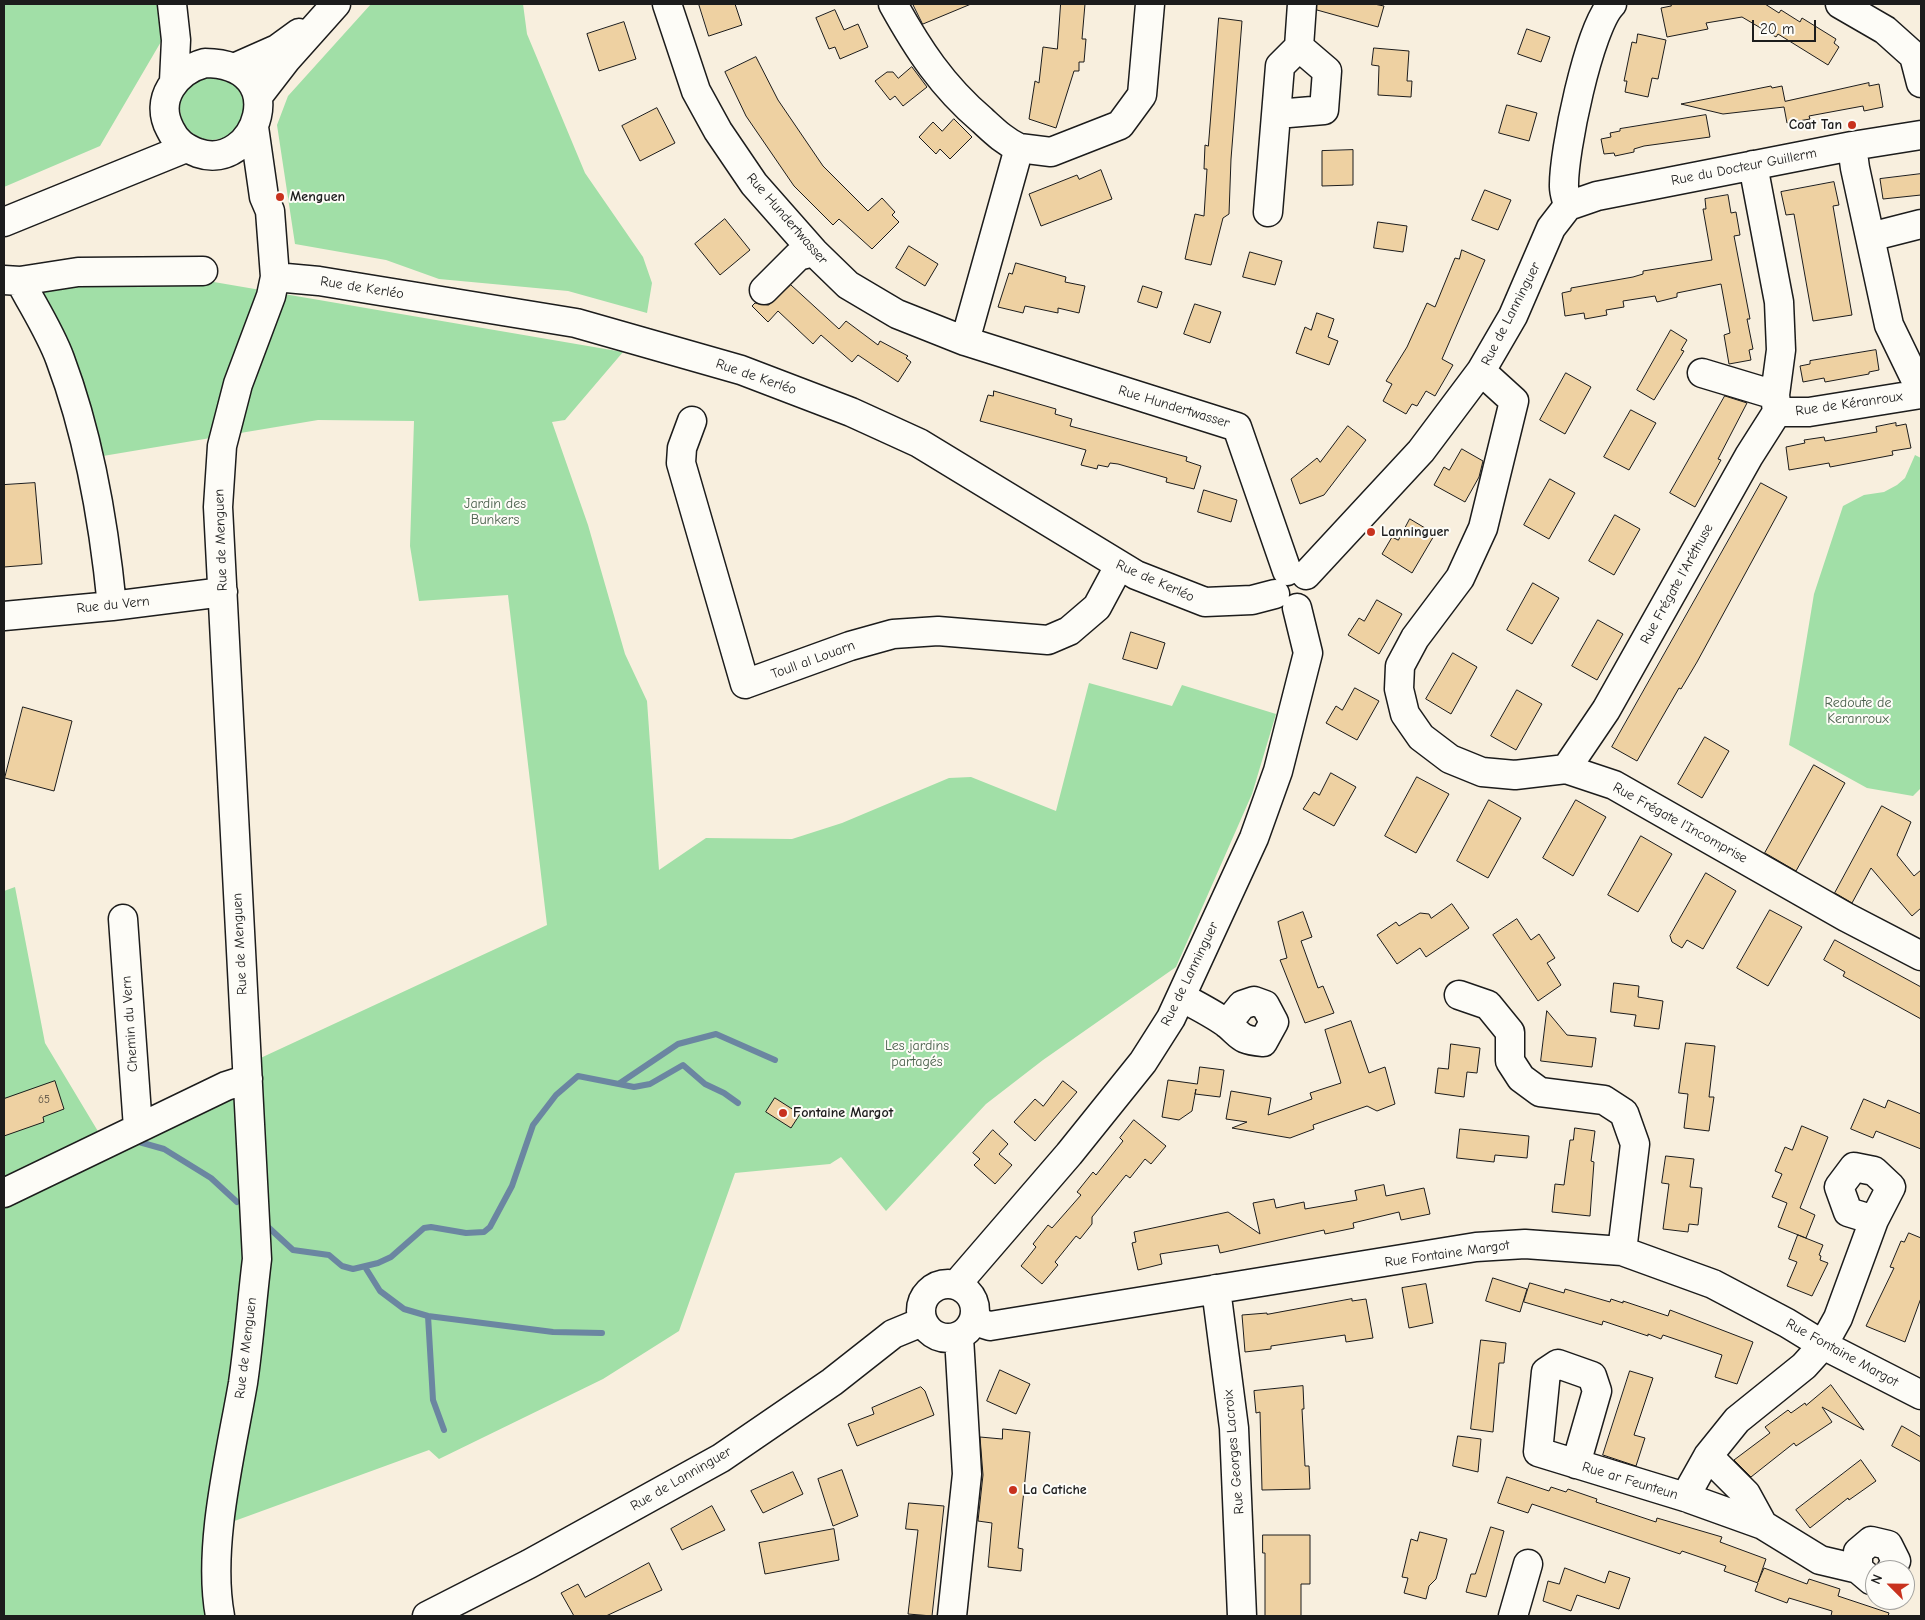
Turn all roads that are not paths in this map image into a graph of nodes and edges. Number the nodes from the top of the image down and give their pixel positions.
1 (667, 4) edge
2 (893, 4) edge
3 (1150, 4) edge
4 (1302, 4) edge
5 (1612, 4) edge
6 (1840, 4) edge
7 (333, 7) edge
8 (174, 12) edge
9 (1299, 47) junction
10 (1918, 48) edge
11 (226, 65) junction
12 (174, 81) junction
13 (1921, 83) edge
14 (259, 95) junction
15 (1277, 114) junction
16 (165, 116) junction
17 (254, 127) junction
18 (1921, 135) edge
19 (1852, 146) junction
20 (186, 148) junction
21 (1019, 148) junction
22 (224, 153) junction
23 (1753, 166) junction
24 (134, 168) junction
25 (264, 197) junction
26 (1568, 206) junction
27 (1268, 212) dead end
28 (4, 222) edge
29 (1921, 224) edge
30 (1870, 238) junction
31 (814, 252) junction
32 (203, 271) dead end
33 (275, 278) junction
34 (12, 280) edge
35 (764, 290) dead end
36 (965, 341) junction
37 (1481, 371) junction
38 (1702, 374) dead end
39 (1921, 393) edge
40 (1776, 404) junction
41 (692, 422) dead end
42 (1119, 566) junction
43 (1289, 580) junction
44 (223, 592) junction
45 (112, 606) junction
46 (4, 616) edge
47 (1566, 769) junction
48 (123, 919) dead end
49 (1918, 949) edge
50 (1459, 995) dead end
51 (1181, 997) junction
52 (1227, 1024) dead end
53 (248, 1079) junction
54 (138, 1128) junction
55 (4, 1193) edge
56 (1874, 1220) dead end
57 (1622, 1251) junction
58 (956, 1285) junction
59 (1216, 1289) junction
60 (922, 1322) junction
61 (966, 1329) junction
62 (1823, 1346) junction
63 (1921, 1395) edge
64 (1708, 1456) junction
65 (1576, 1464) dead end
66 (1685, 1497) junction
67 (1763, 1525) junction
68 (1896, 1560) edge
69 (1528, 1564) dead end
70 (1865, 1571) edge
71 (1865, 1574) edge
72 (220, 1616) edge
73 (427, 1616) edge
74 (952, 1616) edge
75 (1242, 1616) edge
76 (1513, 1616) edge

1 - 31 street, Rue Hundertwasser
2 - 21 street
3 - 21 street
4 - 9 street
5 - 26 street
6 - 10 street
7 - 11 street
7 - 14 street
8 - 11 street
8 - 12 street
9 - 15 street
9 - 15 street
10 - 13 street
11 - 12 street
11 - 14 street
12 - 16 street
14 - 17 street
15 - 27 street
16 - 20 street
16 - 24 street
17 - 22 street
17 - 25 street
18 - 19 street, Rue du Docteur Guillerm
19 - 23 street, Rue du Docteur Guillerm
19 - 30 street, Rue de Kéranroux
20 - 22 street
20 - 24 street
21 - 36 street
22 - 25 street
23 - 26 street, Rue du Docteur Guillerm
23 - 40 street, Rue Frégate l'Aréthuse
24 - 28 street
25 - 33 street
26 - 37 street, Rue de Lanninguer
29 - 30 street
30 - 39 street, Rue de Kéranroux
31 - 35 street
31 - 36 street, Rue Hundertwasser
32 - 34 street
33 - 42 street, Rue de Kerléo
33 - 44 street, Rue de Menguen
34 - 45 street
36 - 43 street, Rue Hundertwasser
37 - 43 street, Rue de Lanninguer
37 - 47 street, Rue Frégate l'Incomprise
38 - 40 street
39 - 40 street, Rue de Kéranroux
40 - 47 street, Rue Frégate l'Aréthuse
41 - 42 street, Toull al Louarn
42 - 43 street, Rue de Kerléo
43 - 51 street, Rue de Lanninguer
44 - 45 street, Rue du Vern
44 - 53 street, Rue de Menguen
45 - 46 street, Rue du Vern
47 - 49 street, Rue Frégate l'Incomprise
48 - 54 street, Chemin du Vern
50 - 57 street
51 - 52 street
51 - 58 street, Rue de Lanninguer
53 - 54 street
53 - 72 street, Rue de Menguen
54 - 55 street
56 - 62 street, Rue ar Feunteun
57 - 59 street, Rue Fontaine Margot
57 - 62 street, Rue Fontaine Margot
58 - 60 street
58 - 61 street
59 - 61 street, Rue Fontaine Margot
59 - 75 street, Rue Georges Lacroix
60 - 61 street
60 - 73 street, Rue de Lanninguer
61 - 74 street
62 - 63 street, Rue Fontaine Margot
62 - 64 street, Rue ar Feunteun
64 - 66 street, Rue ar Feunteun
64 - 67 street, Rue ar Feunteun
65 - 66 street, Rue ar Feunteun
66 - 67 street, Rue ar Feunteun
67 - 71 street, Rue ar Feunteun
68 - 70 street, Rue ar Feunteun
69 - 76 street

